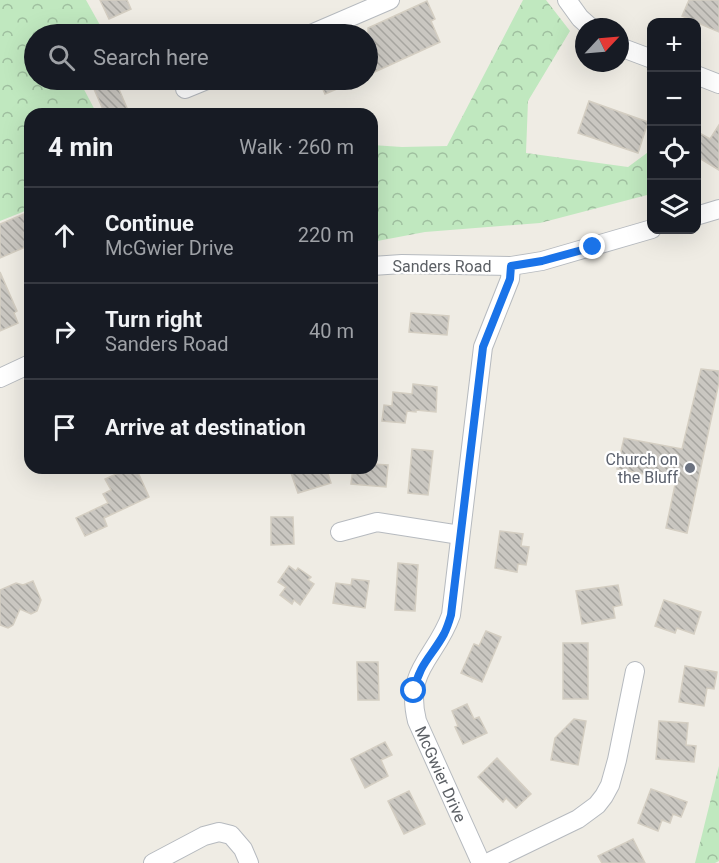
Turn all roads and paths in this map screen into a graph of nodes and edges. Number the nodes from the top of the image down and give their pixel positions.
1 (390, 0) edge
2 (567, 0) edge
3 (580, 18) edge
4 (334, 24) edge
5 (629, 50) edge
6 (647, 57) edge
7 (701, 77) edge
8 (719, 84) edge
9 (719, 209) edge
10 (701, 214) edge
11 (647, 230) edge
12 (378, 266) edge
13 (511, 266) junction
14 (24, 367) edge
15 (0, 378) edge
16 (340, 532) dead end
17 (460, 535) junction
18 (635, 671) dead end
19 (153, 863) edge
20 (249, 863) edge
21 (481, 863) edge
22 (486, 863) edge

1 - 4 street
2 - 3 street
5 - 6 street
7 - 8 street
9 - 10 street
11 - 13 street, Sanders Road
12 - 13 street, Sanders Road
13 - 17 street, McGwier Drive
14 - 15 street
16 - 17 street
17 - 21 street, McGwier Drive
18 - 22 street
19 - 20 street

